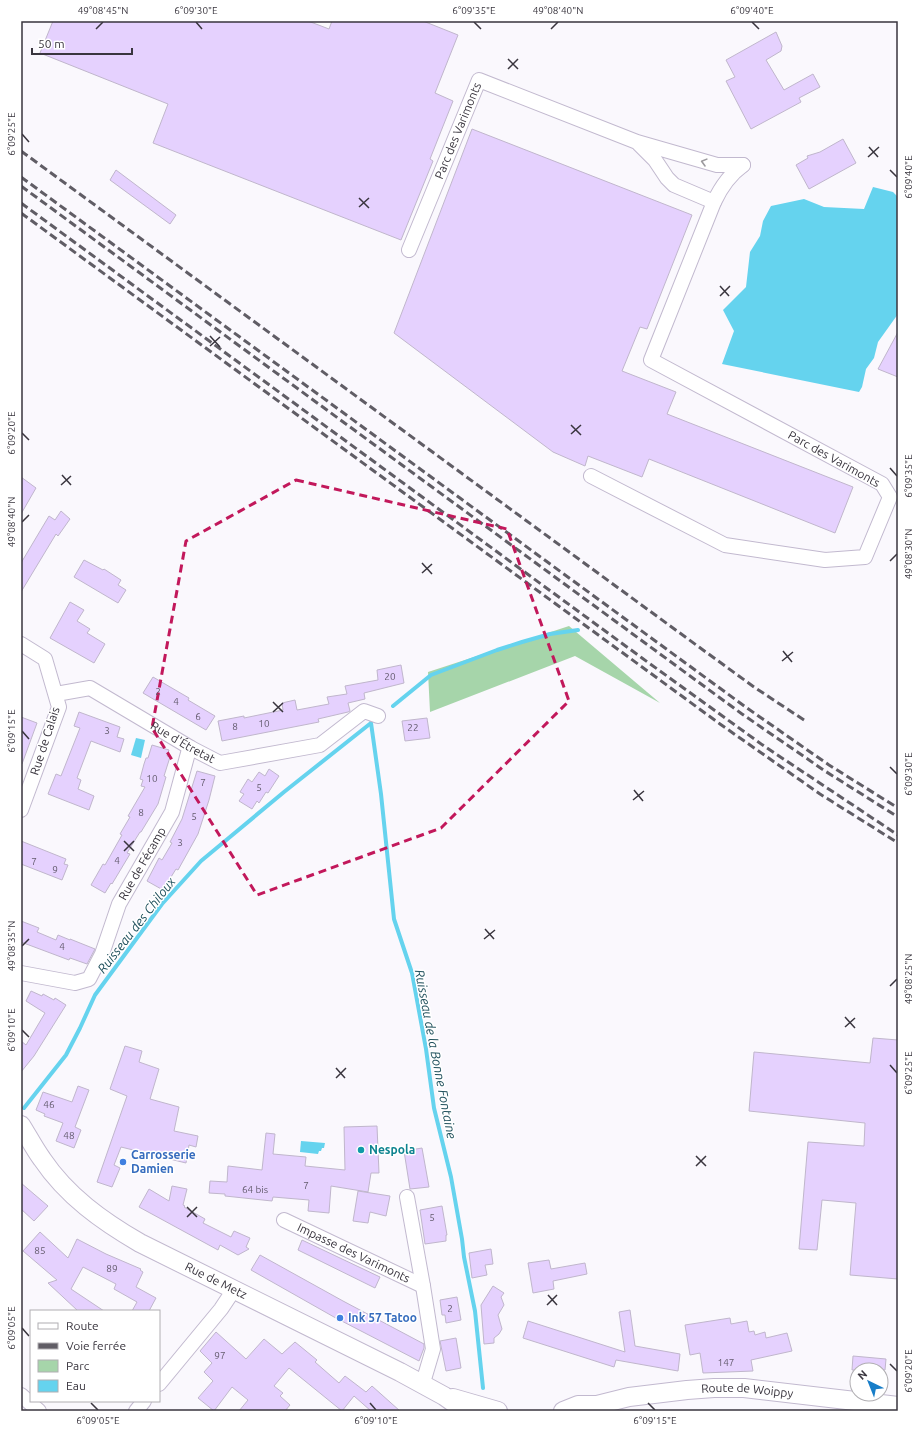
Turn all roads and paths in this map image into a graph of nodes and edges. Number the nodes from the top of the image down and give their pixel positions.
1 (637, 142) junction
2 (714, 202) junction
3 (409, 250) dead end
4 (591, 476) dead end
5 (21, 644) edge
6 (56, 694) junction
7 (378, 716) dead end
8 (191, 748) junction
9 (21, 810) edge
10 (21, 973) edge
11 (21, 1125) edge
12 (407, 1198) dead end
13 (284, 1220) dead end
14 (423, 1286) junction
15 (232, 1289) junction
16 (160, 1383) edge
17 (421, 1383) junction
18 (21, 1395) edge
19 (444, 1396) junction
20 (143, 1402) edge
21 (898, 1406) edge
22 (592, 1408) edge
23 (39, 1411) edge
24 (136, 1411) edge
25 (464, 1411) edge
26 (498, 1411) edge
27 (563, 1411) edge

1 - 2 street, Parc des Varimonts
2 -> 1 street, Parc des Varimonts
1 - 3 street, Parc des Varimonts
2 - 4 street, Parc des Varimonts
5 - 6 street, Rue de Calais
6 - 8 street, Rue d'Étretat
6 - 9 street, Rue de Calais
7 - 8 street, Rue d'Étretat
8 - 10 street, Rue de Fécamp
11 - 15 street, Rue de Metz
12 - 14 street, Impasse des Varimonts
13 - 14 street, Impasse des Varimonts
14 - 17 street, Impasse des Varimonts
15 - 16 street
15 - 17 street, Rue de Metz
17 - 19 street, Rue de Metz
18 - 23 street
19 - 25 street, Rue de Metz
19 - 26 street, Rue de Metz
20 - 24 street
21 - 22 street, Route de Woippy
22 - 27 street, Route de Woippy

